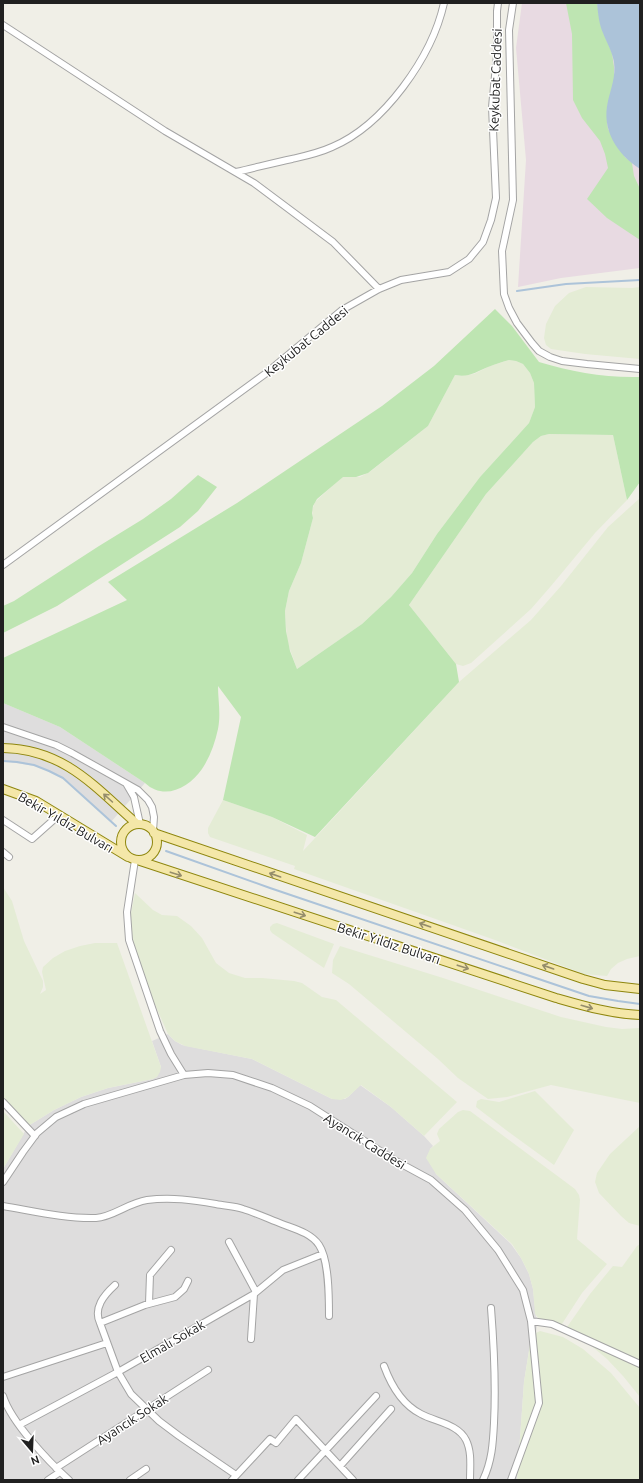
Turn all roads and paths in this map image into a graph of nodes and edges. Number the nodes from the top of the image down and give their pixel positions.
1 (444, 3) edge
2 (498, 3) edge
3 (513, 3) edge
4 (3, 25) edge
5 (236, 172) junction
6 (379, 289) junction
7 (640, 369) edge
8 (3, 565) edge
9 (3, 727) edge
10 (3, 748) edge
11 (124, 782) junction
12 (3, 789) edge
13 (59, 815) junction
14 (3, 820) edge
15 (139, 824) junction
16 (154, 832) junction
17 (3, 852) edge
18 (9, 858) dead end
19 (134, 859) junction
20 (640, 989) edge
21 (640, 1015) edge
22 (184, 1075) junction
23 (3, 1102) edge
24 (35, 1136) junction
25 (3, 1182) edge
26 (3, 1206) edge
27 (230, 1242) dead end
28 (171, 1250) dead end
29 (323, 1254) junction
30 (188, 1281) dead end
31 (116, 1285) dead end
32 (255, 1293) junction
33 (149, 1303) junction
34 (491, 1308) dead end
35 (329, 1316) dead end
36 (531, 1321) junction
37 (100, 1323) junction
38 (251, 1339) dead end
39 (107, 1343) junction
40 (640, 1364) edge
41 (384, 1366) dead end
42 (208, 1370) dead end
43 (118, 1372) junction
44 (3, 1377) edge
45 (376, 1396) dead end
46 (4, 1401) edge
47 (391, 1409) dead end
48 (147, 1410) junction
49 (19, 1424) junction
50 (325, 1450) junction
51 (340, 1466) junction
52 (146, 1469) dead end
53 (58, 1470) junction
54 (234, 1478) edge
55 (48, 1480) edge
56 (69, 1480) edge
57 (130, 1480) edge
58 (298, 1480) edge
59 (353, 1480) edge
60 (470, 1480) edge
61 (484, 1480) edge
62 (511, 1480) edge

1 - 5 street
2 - 6 street, Keykubat Caddesi
3 - 7 street
4 - 5 street
5 - 6 street
6 - 8 street, Keykubat Caddesi
9 - 11 street
15 -> 10 main road
11 - 15 street
11 - 16 street
12 - 13 main road, Bekir Yıldız Bulvarı
13 - 14 street
13 - 19 main road, Bekir Yıldız Bulvarı
15 - 16 main road
15 - 19 main road
16 - 19 main road
20 -> 16 main road
17 - 18 street
19 -> 21 main road, Bekir Yıldız Bulvarı
19 - 22 street
22 - 24 street, Ayancık Caddesi
22 - 36 street, Ayancık Caddesi
23 - 24 street
24 - 25 street, Ayancık Caddesi
26 - 29 street
27 - 32 street
28 - 33 street
29 - 32 street, Elmalı Sokak
29 - 35 street
30 - 33 street
31 - 37 street
32 - 38 street
32 - 43 street, Elmalı Sokak
33 - 37 street
34 - 61 street
36 - 40 street
36 - 62 street, Ayancık Caddesi
37 - 39 street
39 - 43 street
39 - 44 street
41 - 60 street
42 - 48 street, Ayancık Sokak
43 - 48 street
43 - 49 street, Elmalı Sokak
45 - 50 street
46 - 49 street
47 - 51 street
48 - 53 street, Ayancık Sokak
48 - 54 street
49 - 53 street
50 - 51 street
50 - 54 street
50 - 58 street
51 - 59 street
52 - 57 street
53 - 55 street, Ayancık Sokak
53 - 56 street

